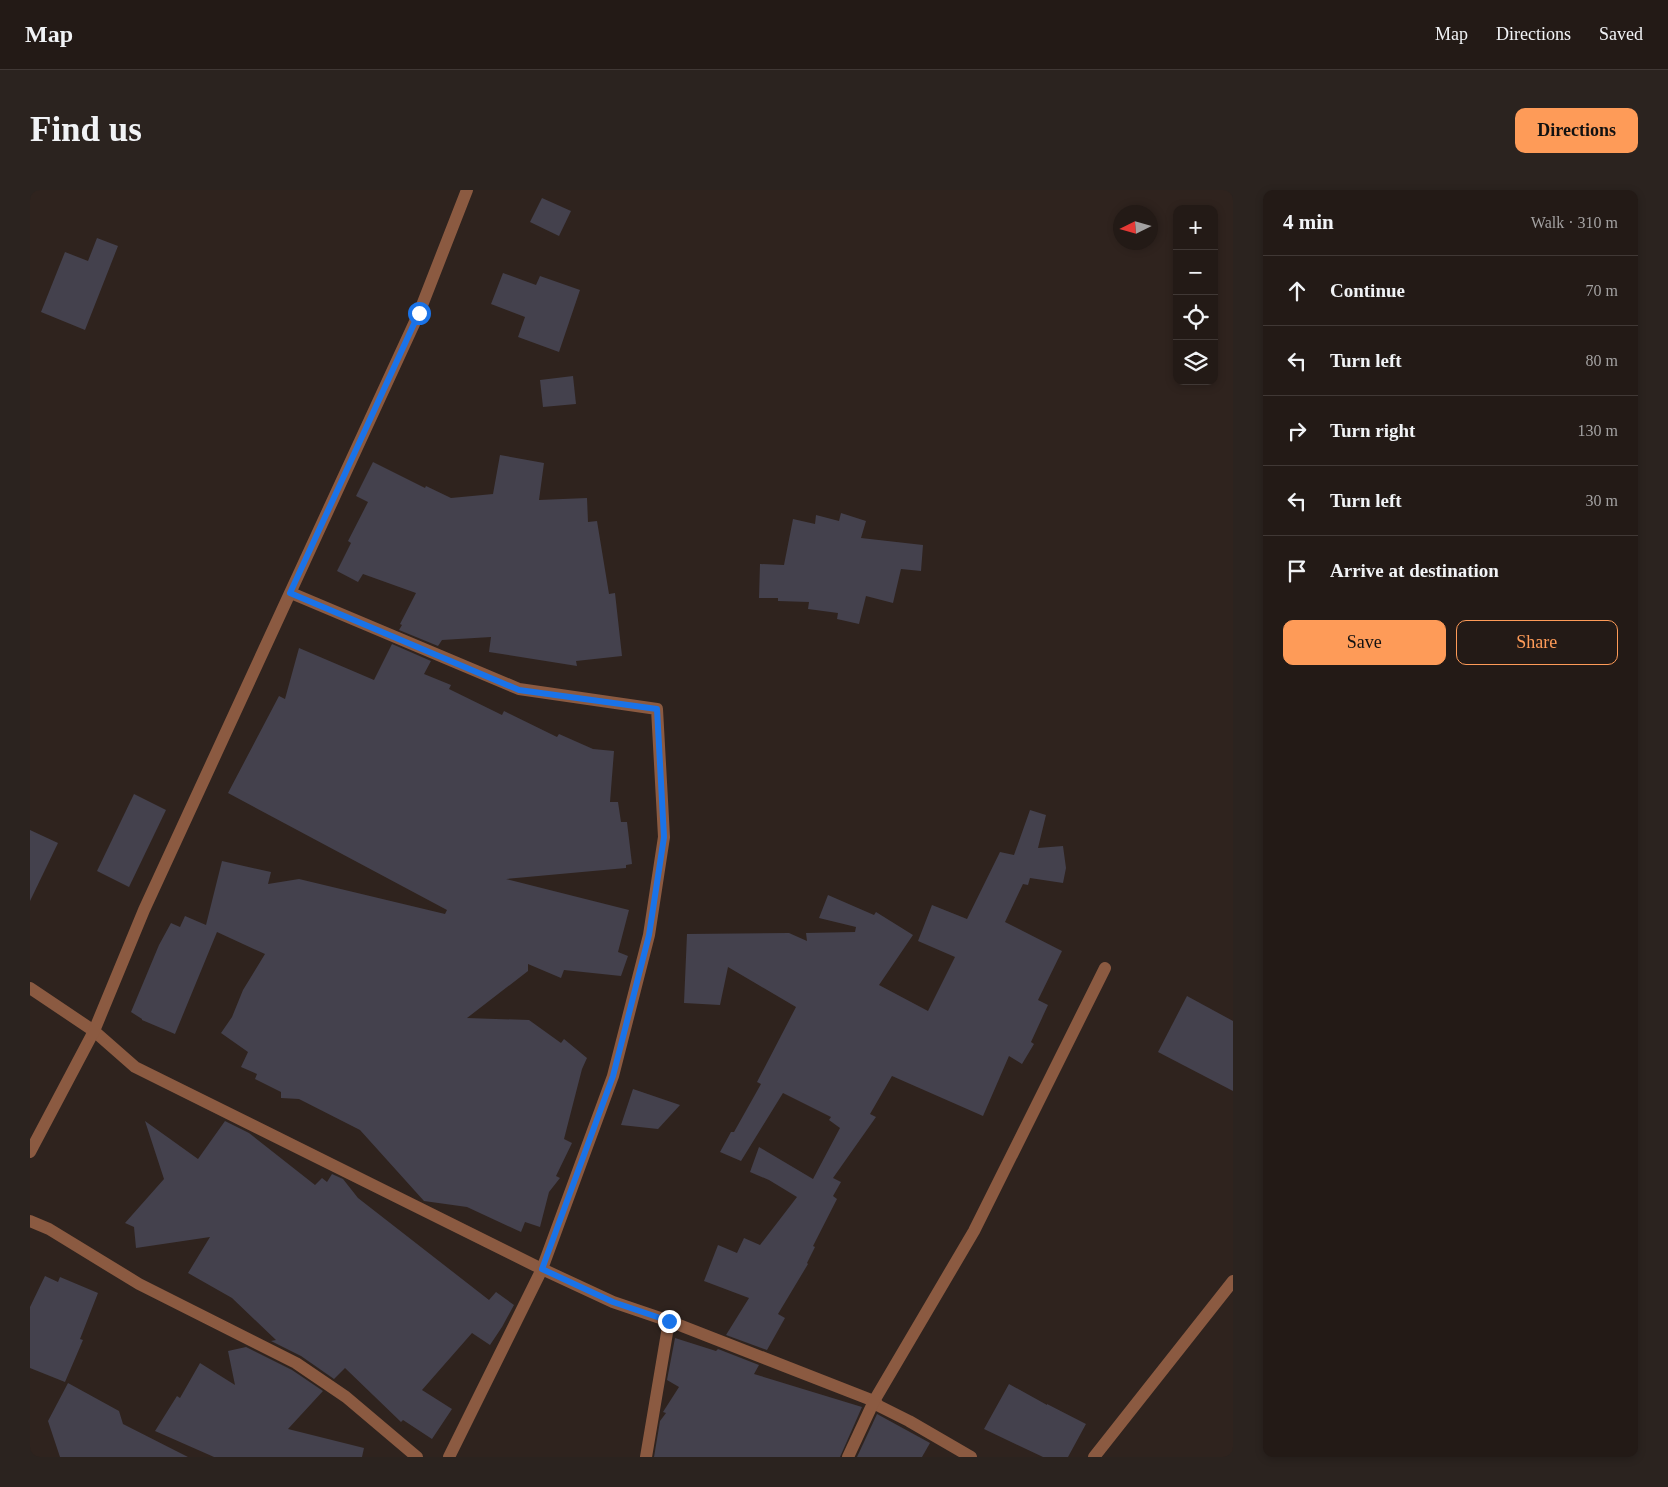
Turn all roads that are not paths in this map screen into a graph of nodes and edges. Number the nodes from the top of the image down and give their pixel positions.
1 (468, 190) edge
2 (290, 593) junction
3 (1105, 968) dead end
4 (30, 988) edge
5 (94, 1031) junction
6 (30, 1152) edge
7 (30, 1221) edge
8 (542, 1269) junction
9 (1233, 1281) edge
10 (669, 1321) junction
11 (874, 1401) junction
12 (417, 1457) edge
13 (449, 1457) edge
14 (646, 1457) edge
15 (848, 1457) edge
16 (971, 1457) edge
17 (1094, 1457) edge

1 - 2 street
2 - 5 street
2 - 8 street
3 - 11 street
4 - 5 street
5 - 6 street
5 - 8 street
7 - 12 street
8 - 10 street
8 - 13 street
9 - 17 street
10 - 11 street
10 - 14 street
11 - 15 street
11 - 16 street

